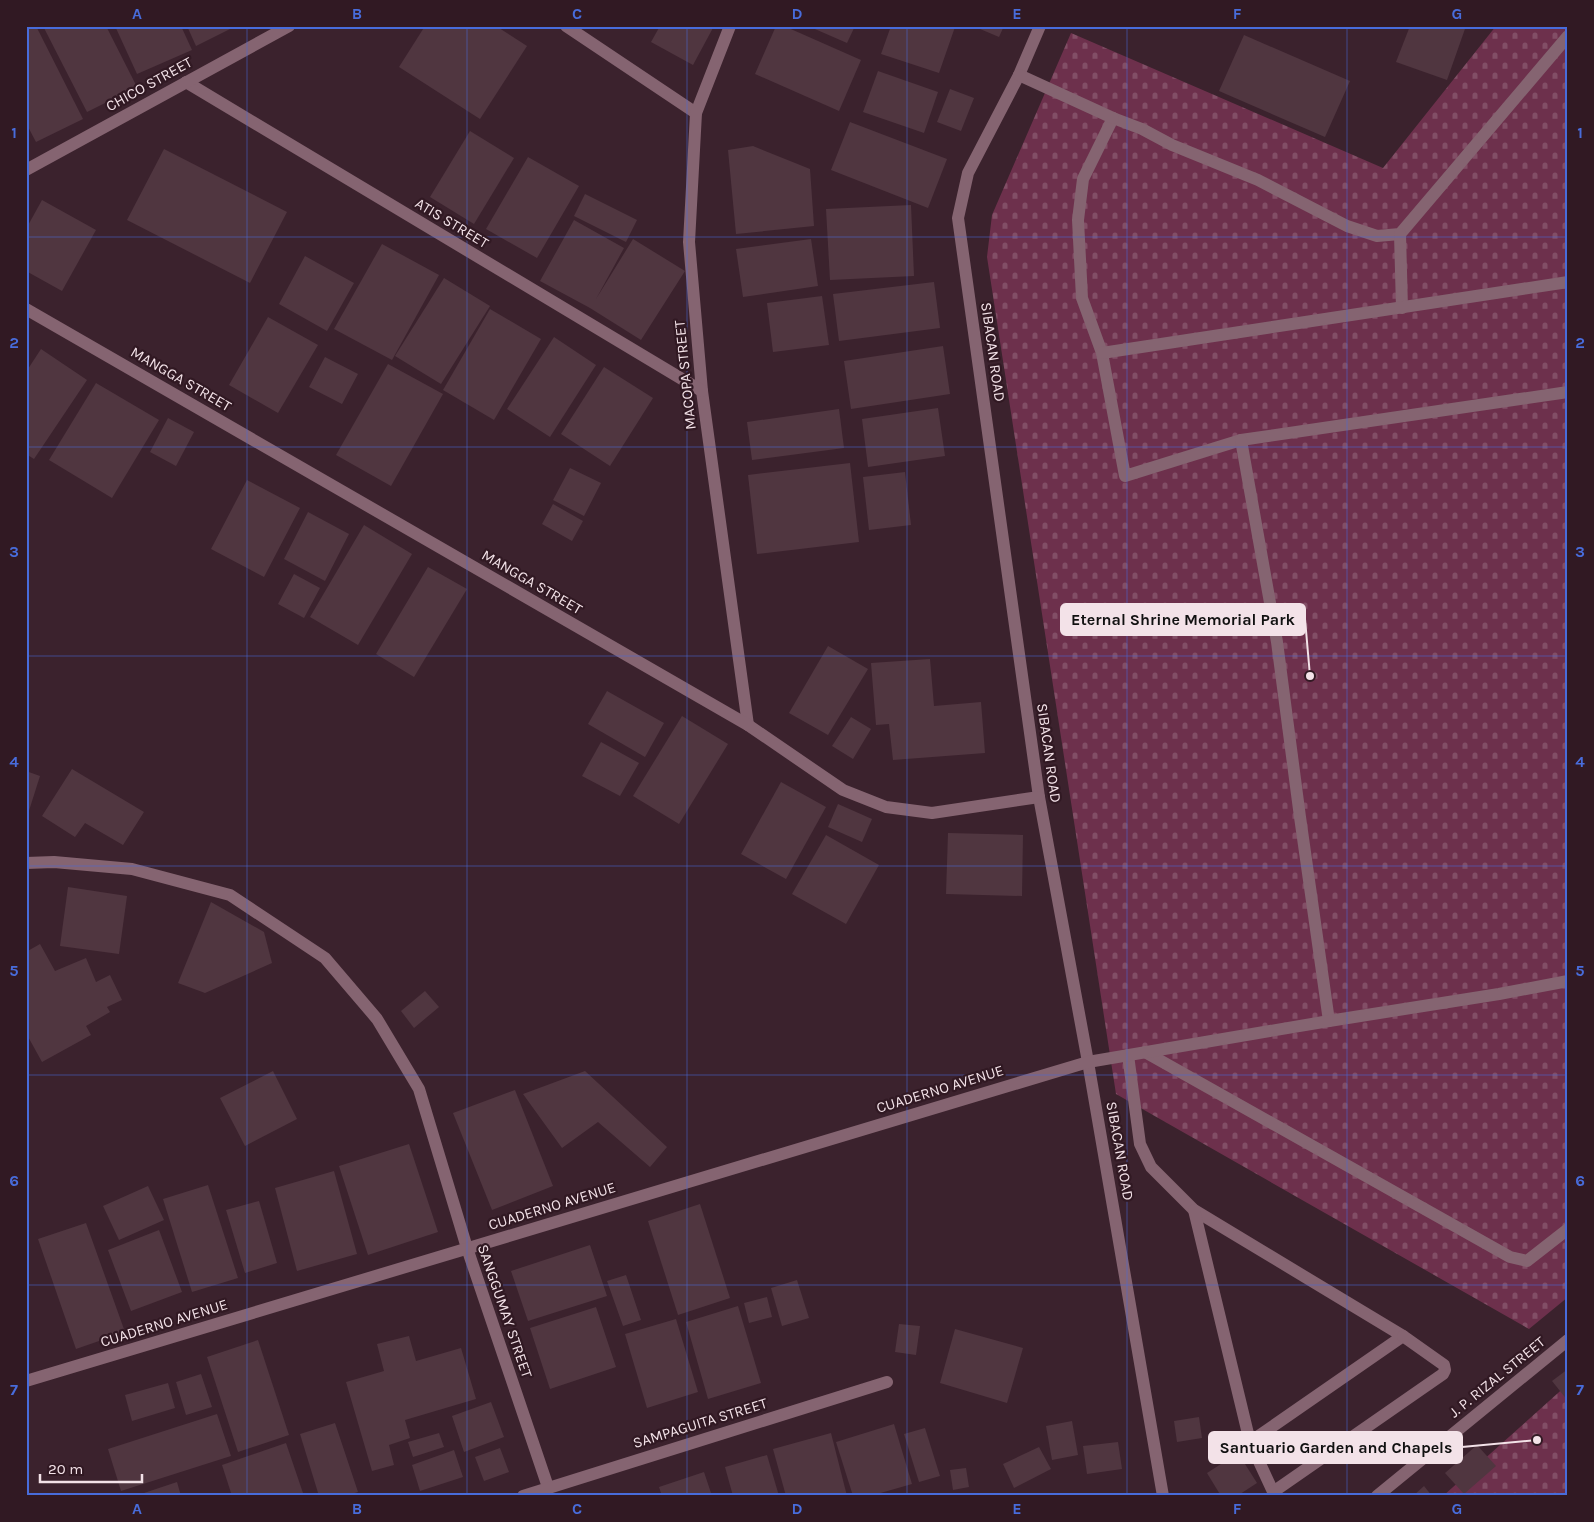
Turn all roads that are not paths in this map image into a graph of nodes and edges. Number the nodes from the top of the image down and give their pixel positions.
1 (288, 26) edge
2 (566, 26) edge
3 (730, 26) edge
4 (1040, 26) edge
5 (1568, 36) edge
6 (1019, 75) junction
7 (186, 82) junction
8 (696, 113) junction
9 (1113, 118) junction
10 (26, 170) edge
11 (1400, 234) junction
12 (1568, 282) edge
13 (26, 308) edge
14 (1402, 308) junction
15 (1102, 353) junction
16 (702, 391) junction
17 (1568, 392) edge
18 (1240, 440) junction
19 (748, 725) junction
20 (1039, 797) junction
21 (26, 863) edge
22 (1568, 981) edge
23 (1330, 1020) junction
24 (1145, 1052) junction
25 (1128, 1055) junction
26 (1088, 1062) junction
27 (1194, 1210) junction
28 (1568, 1229) edge
29 (467, 1248) junction
30 (1403, 1336) junction
31 (1568, 1340) edge
32 (26, 1381) edge
33 (887, 1382) dead end
34 (1250, 1442) junction
35 (548, 1487) junction
36 (1274, 1494) edge
37 (523, 1496) edge
38 (1163, 1496) edge
39 (1377, 1496) edge

1 - 7 street, CHICO STREET
2 - 8 street
3 - 8 street, MACOPA STREET
4 - 6 street, SIBACAN ROAD
5 - 11 street
6 - 9 street
6 - 20 street, SIBACAN ROAD
7 - 10 street, CHICO STREET
7 - 16 street, ATIS STREET
8 - 16 street, MACOPA STREET
9 - 11 street
9 - 15 street
11 - 14 street
12 - 14 street
13 - 19 street, MANGGA STREET
14 - 15 street
15 - 18 street
16 - 19 street, MACOPA STREET
17 - 18 street
18 - 23 street
19 - 20 street, MANGGA STREET
20 - 26 street, SIBACAN ROAD
21 - 29 street, SANGGUMAY STREET
22 - 23 street, CUADERNO AVENUE
23 - 24 street, CUADERNO AVENUE
24 - 25 street, CUADERNO AVENUE
24 - 28 street
25 - 26 street, CUADERNO AVENUE
25 - 27 street
26 - 29 street, CUADERNO AVENUE
26 - 38 street, SIBACAN ROAD
27 - 30 street
27 - 34 street
29 - 32 street, CUADERNO AVENUE
29 - 35 street, SANGGUMAY STREET
30 - 34 street
30 - 36 street
31 - 39 street, J. P. RIZAL STREET
33 - 35 street, SAMPAGUITA STREET
34 - 36 street
35 - 37 street, SAMPAGUITA STREET

